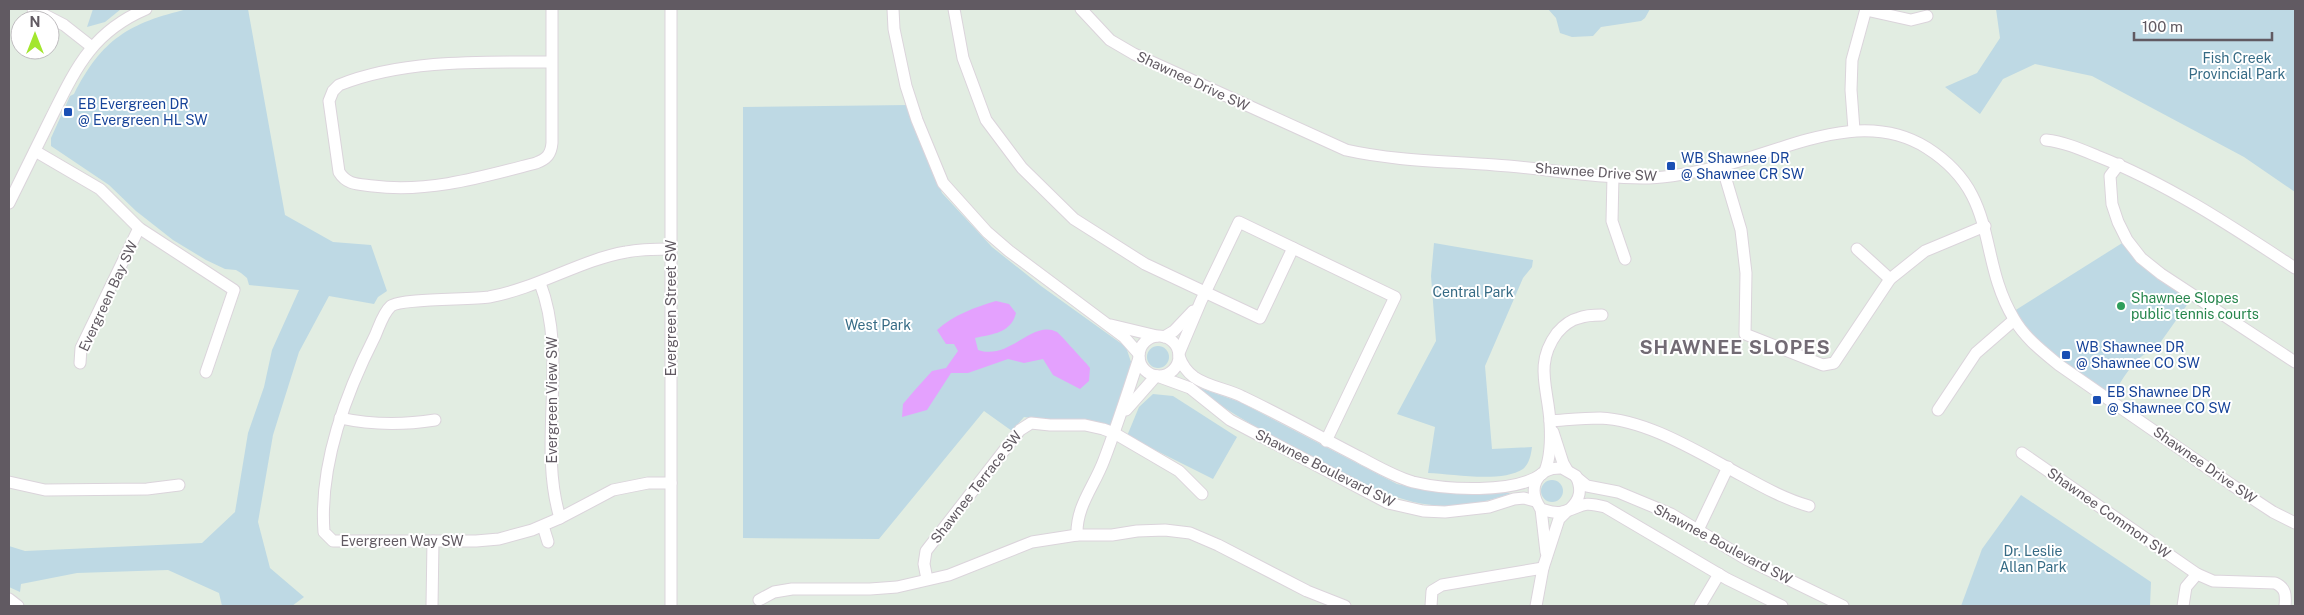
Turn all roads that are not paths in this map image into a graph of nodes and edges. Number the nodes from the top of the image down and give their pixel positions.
1 (33, 9) edge
2 (146, 9) edge
3 (552, 9) edge
4 (671, 9) edge
5 (892, 9) edge
6 (954, 9) edge
7 (1081, 9) edge
8 (1866, 9) edge
9 (1927, 16) dead end
10 (92, 46) junction
11 (552, 62) junction
12 (1854, 130) junction
13 (2046, 140) dead end
14 (35, 151) junction
15 (2119, 164) junction
16 (1722, 166) junction
17 (1613, 176) junction
18 (9, 203) edge
19 (1985, 226) junction
20 (139, 228) junction
21 (1293, 248) junction
22 (671, 249) junction
23 (1856, 249) dead end
24 (1625, 259) dead end
25 (2295, 268) edge
26 (1890, 279) junction
27 (540, 282) junction
28 (1203, 297) junction
29 (1602, 315) dead end
30 (2014, 320) junction
31 (1107, 324) junction
32 (1161, 336) junction
33 (1179, 354) junction
34 (1139, 356) junction
35 (2295, 362) edge
36 (80, 364) dead end
37 (206, 372) dead end
38 (1157, 376) junction
39 (1938, 410) dead end
40 (1122, 416) junction
41 (340, 418) junction
42 (435, 420) dead end
43 (1550, 421) junction
44 (1114, 433) junction
45 (1326, 441) junction
46 (2022, 453) dead end
47 (1728, 467) junction
48 (1544, 472) junction
49 (1571, 473) junction
50 (9, 482) edge
51 (671, 483) junction
52 (179, 485) dead end
53 (1202, 494) dead end
54 (1538, 505) junction
55 (1809, 506) dead end
56 (1570, 509) junction
57 (560, 518) junction
58 (2295, 523) edge
59 (543, 526) junction
60 (1698, 530) junction
61 (1077, 536) junction
62 (433, 541) junction
63 (548, 542) dead end
64 (1545, 563) junction
65 (1719, 574) junction
66 (2197, 574) junction
67 (927, 579) junction
68 (9, 599) edge
69 (759, 600) dead end
70 (18, 606) edge
71 (432, 606) edge
72 (670, 606) edge
73 (1345, 606) edge
74 (1431, 606) edge
75 (1536, 606) edge
76 (1700, 606) edge
77 (1782, 606) edge
78 (1843, 606) edge
79 (2183, 606) edge
80 (2285, 606) edge

1 - 10 street
2 - 10 street
3 - 11 street
4 - 22 street, Evergreen Street SW
5 - 31 street
6 - 28 street
7 - 17 street, Shawnee Drive SW
8 - 9 street
8 - 12 street
10 - 14 street
11 - 11 street
12 - 16 street, Shawnee Drive SW
12 - 19 street, Shawnee Drive SW
13 - 15 street
14 - 18 street
14 - 20 street
15 - 25 street
15 - 35 street
16 - 17 street, Shawnee Drive SW
16 - 26 street
17 - 24 street
19 - 26 street
19 - 30 street, Shawnee Drive SW
20 - 36 street, Evergreen Bay SW
20 - 37 street
21 - 28 street
21 - 28 street
21 - 45 street
22 - 27 street, Evergreen Way SW
22 - 51 street, Evergreen Street SW
23 - 26 street
27 - 41 street, Evergreen Way SW
27 - 57 street, Evergreen View SW
28 - 32 street
28 - 33 street
29 - 43 street
30 - 39 street
30 - 58 street, Shawnee Drive SW
31 - 32 street
31 - 34 street
32 - 33 street
32 - 34 street
33 - 38 street
33 - 45 street, Shawnee Boulevard SW
34 - 38 street
34 - 40 street
38 - 40 street
38 - 54 street, Shawnee Boulevard SW
40 - 44 street
41 - 42 street
41 - 62 street, Evergreen Way SW
43 - 47 street
43 - 48 street
43 - 49 street
44 - 53 street, Shawnee Terrace SW
44 - 61 street
44 - 67 street, Shawnee Terrace SW
45 - 48 street, Shawnee Boulevard SW
46 - 66 street, Shawnee Common SW
47 - 55 street
47 - 60 street
48 - 49 street
48 - 54 street
49 - 56 street
49 - 60 street, Shawnee Boulevard SW
50 - 52 street
51 - 57 street, Evergreen Way SW
51 - 72 street, Evergreen Street SW
54 - 56 street
54 - 64 street
56 - 64 street
56 - 65 street, Shawnee Boulevard SW
57 - 59 street, Evergreen Way SW
59 - 62 street, Evergreen Way SW
59 - 63 street
60 - 78 street, Shawnee Boulevard SW
61 - 67 street
61 - 73 street
62 - 71 street
64 - 74 street
64 - 75 street
65 - 76 street
65 - 77 street, Shawnee Boulevard SW
66 - 79 street
66 - 80 street, Shawnee Common SW
67 - 69 street
68 - 70 street

